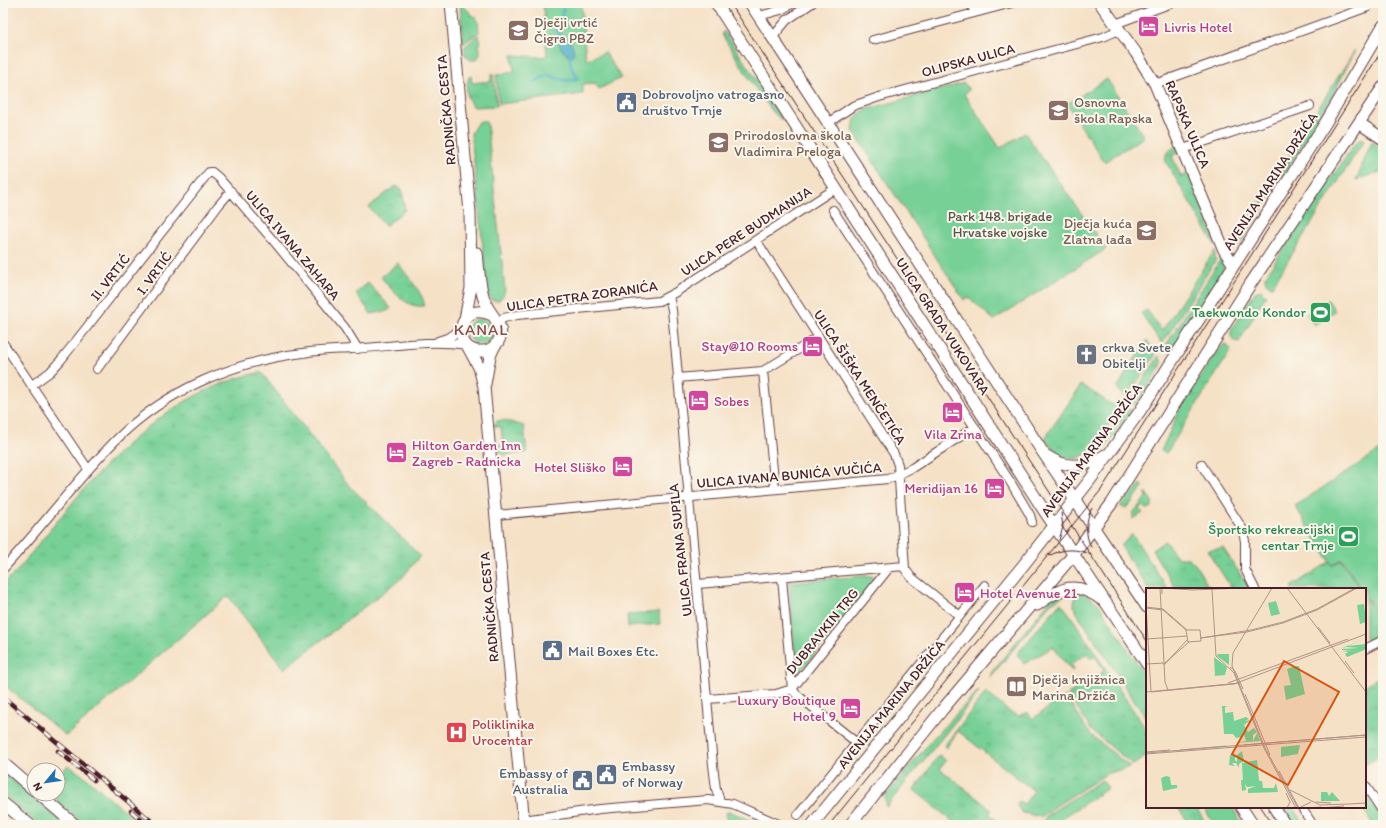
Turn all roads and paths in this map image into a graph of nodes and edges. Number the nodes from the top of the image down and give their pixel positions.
1 (451, 3) edge
2 (716, 3) edge
3 (750, 3) edge
4 (793, 3) edge
5 (812, 3) edge
6 (970, 3) edge
7 (1012, 3) edge
8 (1100, 3) edge
9 (1172, 3) edge
10 (1368, 7) dead end
11 (975, 12) junction
12 (759, 16) junction
13 (1383, 26) edge
14 (1117, 27) junction
15 (772, 38) junction
16 (873, 40) dead end
17 (1155, 84) junction
18 (1382, 90) edge
19 (1310, 106) dead end
20 (828, 123) junction
21 (1359, 123) junction
22 (1383, 139) edge
23 (1183, 149) junction
24 (202, 179) joint
25 (836, 188) junction
26 (231, 191) junction
27 (833, 210) dead end
28 (470, 213) junction
29 (756, 240) junction
30 (1234, 265) junction
31 (669, 296) junction
32 (495, 318) junction
33 (463, 324) junction
34 (818, 337) junction
35 (3, 343) edge
36 (427, 343) junction
37 (467, 346) junction
38 (495, 346) junction
39 (358, 349) junction
40 (97, 369) dead end
41 (764, 371) junction
42 (677, 378) junction
43 (32, 385) junction
44 (484, 387) junction
45 (975, 427) junction
46 (1112, 450) junction
47 (1042, 451) junction
48 (1201, 464) dead end
49 (88, 469) junction
50 (898, 476) junction
51 (775, 489) junction
52 (688, 497) junction
53 (1075, 499) junction
54 (496, 515) junction
55 (1032, 522) dead end
56 (1054, 526) junction
57 (1094, 527) junction
58 (1074, 554) junction
59 (904, 566) junction
60 (890, 568) junction
61 (3, 569) edge
62 (782, 578) junction
63 (698, 584) junction
64 (985, 585) dead end
65 (1254, 588) edge
66 (1146, 605) edge
67 (1109, 607) junction
68 (1021, 615) junction
69 (960, 616) junction
70 (1383, 640) edge
71 (1366, 648) edge
72 (1146, 662) edge
73 (792, 689) junction
74 (707, 699) junction
75 (857, 743) junction
76 (3, 763) edge
77 (26, 783) edge
78 (1366, 786) edge
79 (720, 800) junction
80 (48, 802) edge
81 (3, 803) edge
82 (1242, 808) edge
83 (1275, 808) edge
84 (1302, 808) edge
85 (1383, 812) edge
86 (798, 815) dead end
87 (523, 822) edge
88 (30, 825) edge
89 (75, 825) edge
90 (782, 825) edge
91 (812, 825) edge
92 (850, 825) edge
93 (1253, 825) edge
94 (1285, 825) edge
95 (1313, 825) edge

1 - 28 main road, RADNIČKA CESTA
2 - 25 main road, ULICA GRADA VUKOVARA
3 - 12 main road, ULICA GRADA VUKOVARA
4 - 12 street
5 - 15 street
6 - 11 street
7 - 11 street
8 - 14 main road, RAPSKA ULICA
9 - 14 street, OLIPSKA ULICA
10 - 17 street
11 - 16 street
12 - 15 main road, ULICA GRADA VUKOVARA
13 - 30 main road, AVENIJA MARINA DRŽIĆA
14 - 17 main road, RAPSKA ULICA
14 - 20 street, OLIPSKA ULICA
15 - 20 main road, ULICA GRADA VUKOVARA
17 - 23 main road, RAPSKA ULICA
18 - 21 main road
19 - 23 street
20 - 47 main road, ULICA GRADA VUKOVARA
21 - 22 main road
21 - 57 main road
23 - 30 main road, RAPSKA ULICA
24 - 26 street, ULICA IVANA ZAHARA
24 - 43 street, II. VRTIĆ
25 - 29 street, ULICA PERE BUDMANIJA
25 - 56 main road, ULICA GRADA VUKOVARA
26 - 39 street, ULICA IVANA ZAHARA
26 - 40 street, I. VRTIĆ
27 - 45 street, ULICA GRADA VUKOVARA
28 - 32 main road, RADNIČKA CESTA
28 - 33 main road, RADNIČKA CESTA
29 - 31 street, ULICA PERE BUDMANIJA
29 - 34 street, ULICA ŠIŠKA MENČETIĆA
30 - 46 main road, AVENIJA MARINA DRŽIĆA
31 - 32 street, ULICA PETRA ZORANIĆA
31 - 42 street, ULICA FRANA SUPILA
32 - 33 main road
32 - 38 main road
33 - 36 street
33 - 37 main road
34 - 41 street
34 - 50 street, ULICA ŠIŠKA MENČETIĆA
35 - 43 street
36 - 37 street
36 - 39 street
37 - 38 main road
37 - 44 main road, RADNIČKA CESTA
38 - 44 main road, RADNIČKA CESTA
39 - 49 street
41 - 42 street
41 - 51 street
42 - 52 street, ULICA FRANA SUPILA
43 - 49 street
44 - 54 main road, RADNIČKA CESTA
45 - 50 street, ULICA IVANA BUNIĆA VUČIĆA
45 - 55 street, ULICA GRADA VUKOVARA
46 - 47 main road
46 - 53 main road, AVENIJA MARINA DRŽIĆA
47 - 53 main road, ULICA GRADA VUKOVARA
48 - 65 street
49 - 61 street
50 - 51 street, ULICA IVANA BUNIĆA VUČIĆA
50 - 59 street, ULICA ŠIŠKA MENČETIĆA
51 - 52 street, ULICA IVANA BUNIĆA VUČIĆA
52 - 54 street, ULICA IVANA BUNIĆA VUČIĆA
52 - 63 street, ULICA FRANA SUPILA
53 - 56 main road, AVENIJA MARINA DRŽIĆA
53 - 57 main road, ULICA GRADA VUKOVARA
54 - 87 main road, RADNIČKA CESTA
56 - 58 main road, ULICA GRADA VUKOVARA
56 - 91 main road, AVENIJA MARINA DRŽIĆA
57 - 58 main road
57 - 66 main road, ULICA GRADA VUKOVARA
58 - 67 main road, ULICA GRADA VUKOVARA
58 - 68 main road
59 - 60 street, DUBRAVKIN TRG
59 - 69 street
60 - 62 street, DUBRAVKIN TRG
60 - 73 street, DUBRAVKIN TRG
62 - 63 street
62 - 73 street, DUBRAVKIN TRG
63 - 74 street, ULICA FRANA SUPILA
64 - 69 street, AVENIJA MARINA DRŽIĆA
67 - 68 main road
67 - 72 main road, ULICA GRADA VUKOVARA
68 - 92 main road
69 - 75 street, AVENIJA MARINA DRŽIĆA
70 - 71 street
73 - 74 street
73 - 75 street
74 - 79 street, ULICA FRANA SUPILA
75 - 86 street, AVENIJA MARINA DRŽIĆA
76 - 77 main road
78 - 85 street
79 - 87 street
79 - 90 street
80 - 89 main road
81 - 88 main road
82 - 93 main road
83 - 94 main road
84 - 95 street

